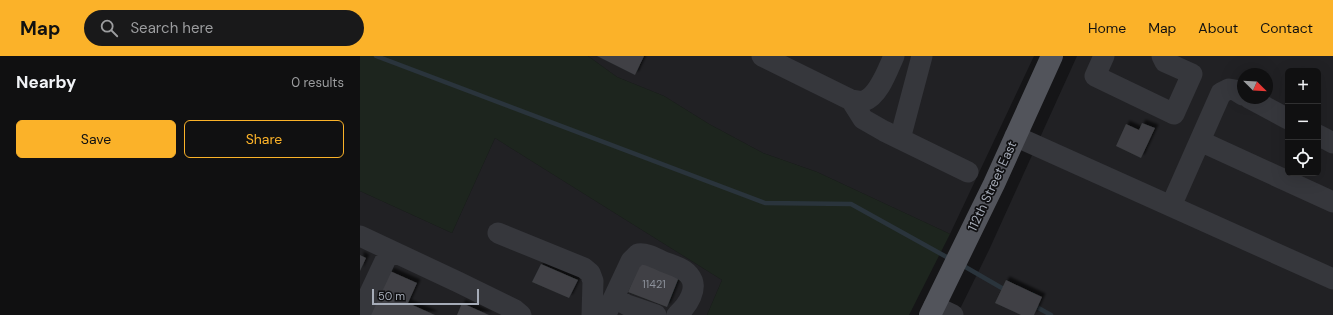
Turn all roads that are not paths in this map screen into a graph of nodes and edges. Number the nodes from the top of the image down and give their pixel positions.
1 (762, 56) edge
2 (894, 56) edge
3 (922, 56) edge
4 (1052, 56) edge
5 (1104, 56) edge
6 (1162, 56) edge
7 (1237, 91) edge
8 (851, 100) junction
9 (1260, 104) edge
10 (1285, 117) edge
11 (1015, 136) junction
12 (1321, 137) edge
13 (900, 139) junction
14 (1200, 141) junction
15 (1333, 143) edge
16 (968, 172) dead end
17 (1333, 202) edge
18 (1171, 206) junction
19 (498, 233) dead end
20 (360, 236) edge
21 (390, 250) junction
22 (1333, 279) edge
23 (614, 298) junction
24 (362, 303) edge
25 (939, 312) edge
26 (516, 313) edge
27 (592, 315) edge
28 (600, 315) edge
29 (656, 315) edge
30 (677, 315) edge

1 - 8 lane
2 - 8 lane
3 - 13 lane
4 - 11 main road, 112th Street East
5 - 6 lane
7 - 14 lane
8 - 13 lane
9 - 10 lane
11 - 18 lane
11 - 25 main road, 112th Street East
12 - 15 lane
13 - 16 lane
14 - 17 lane
14 - 18 lane
18 - 22 lane
19 - 27 lane
20 - 21 lane
21 - 24 lane
21 - 26 lane
23 - 28 lane
23 - 29 lane
23 - 30 lane

